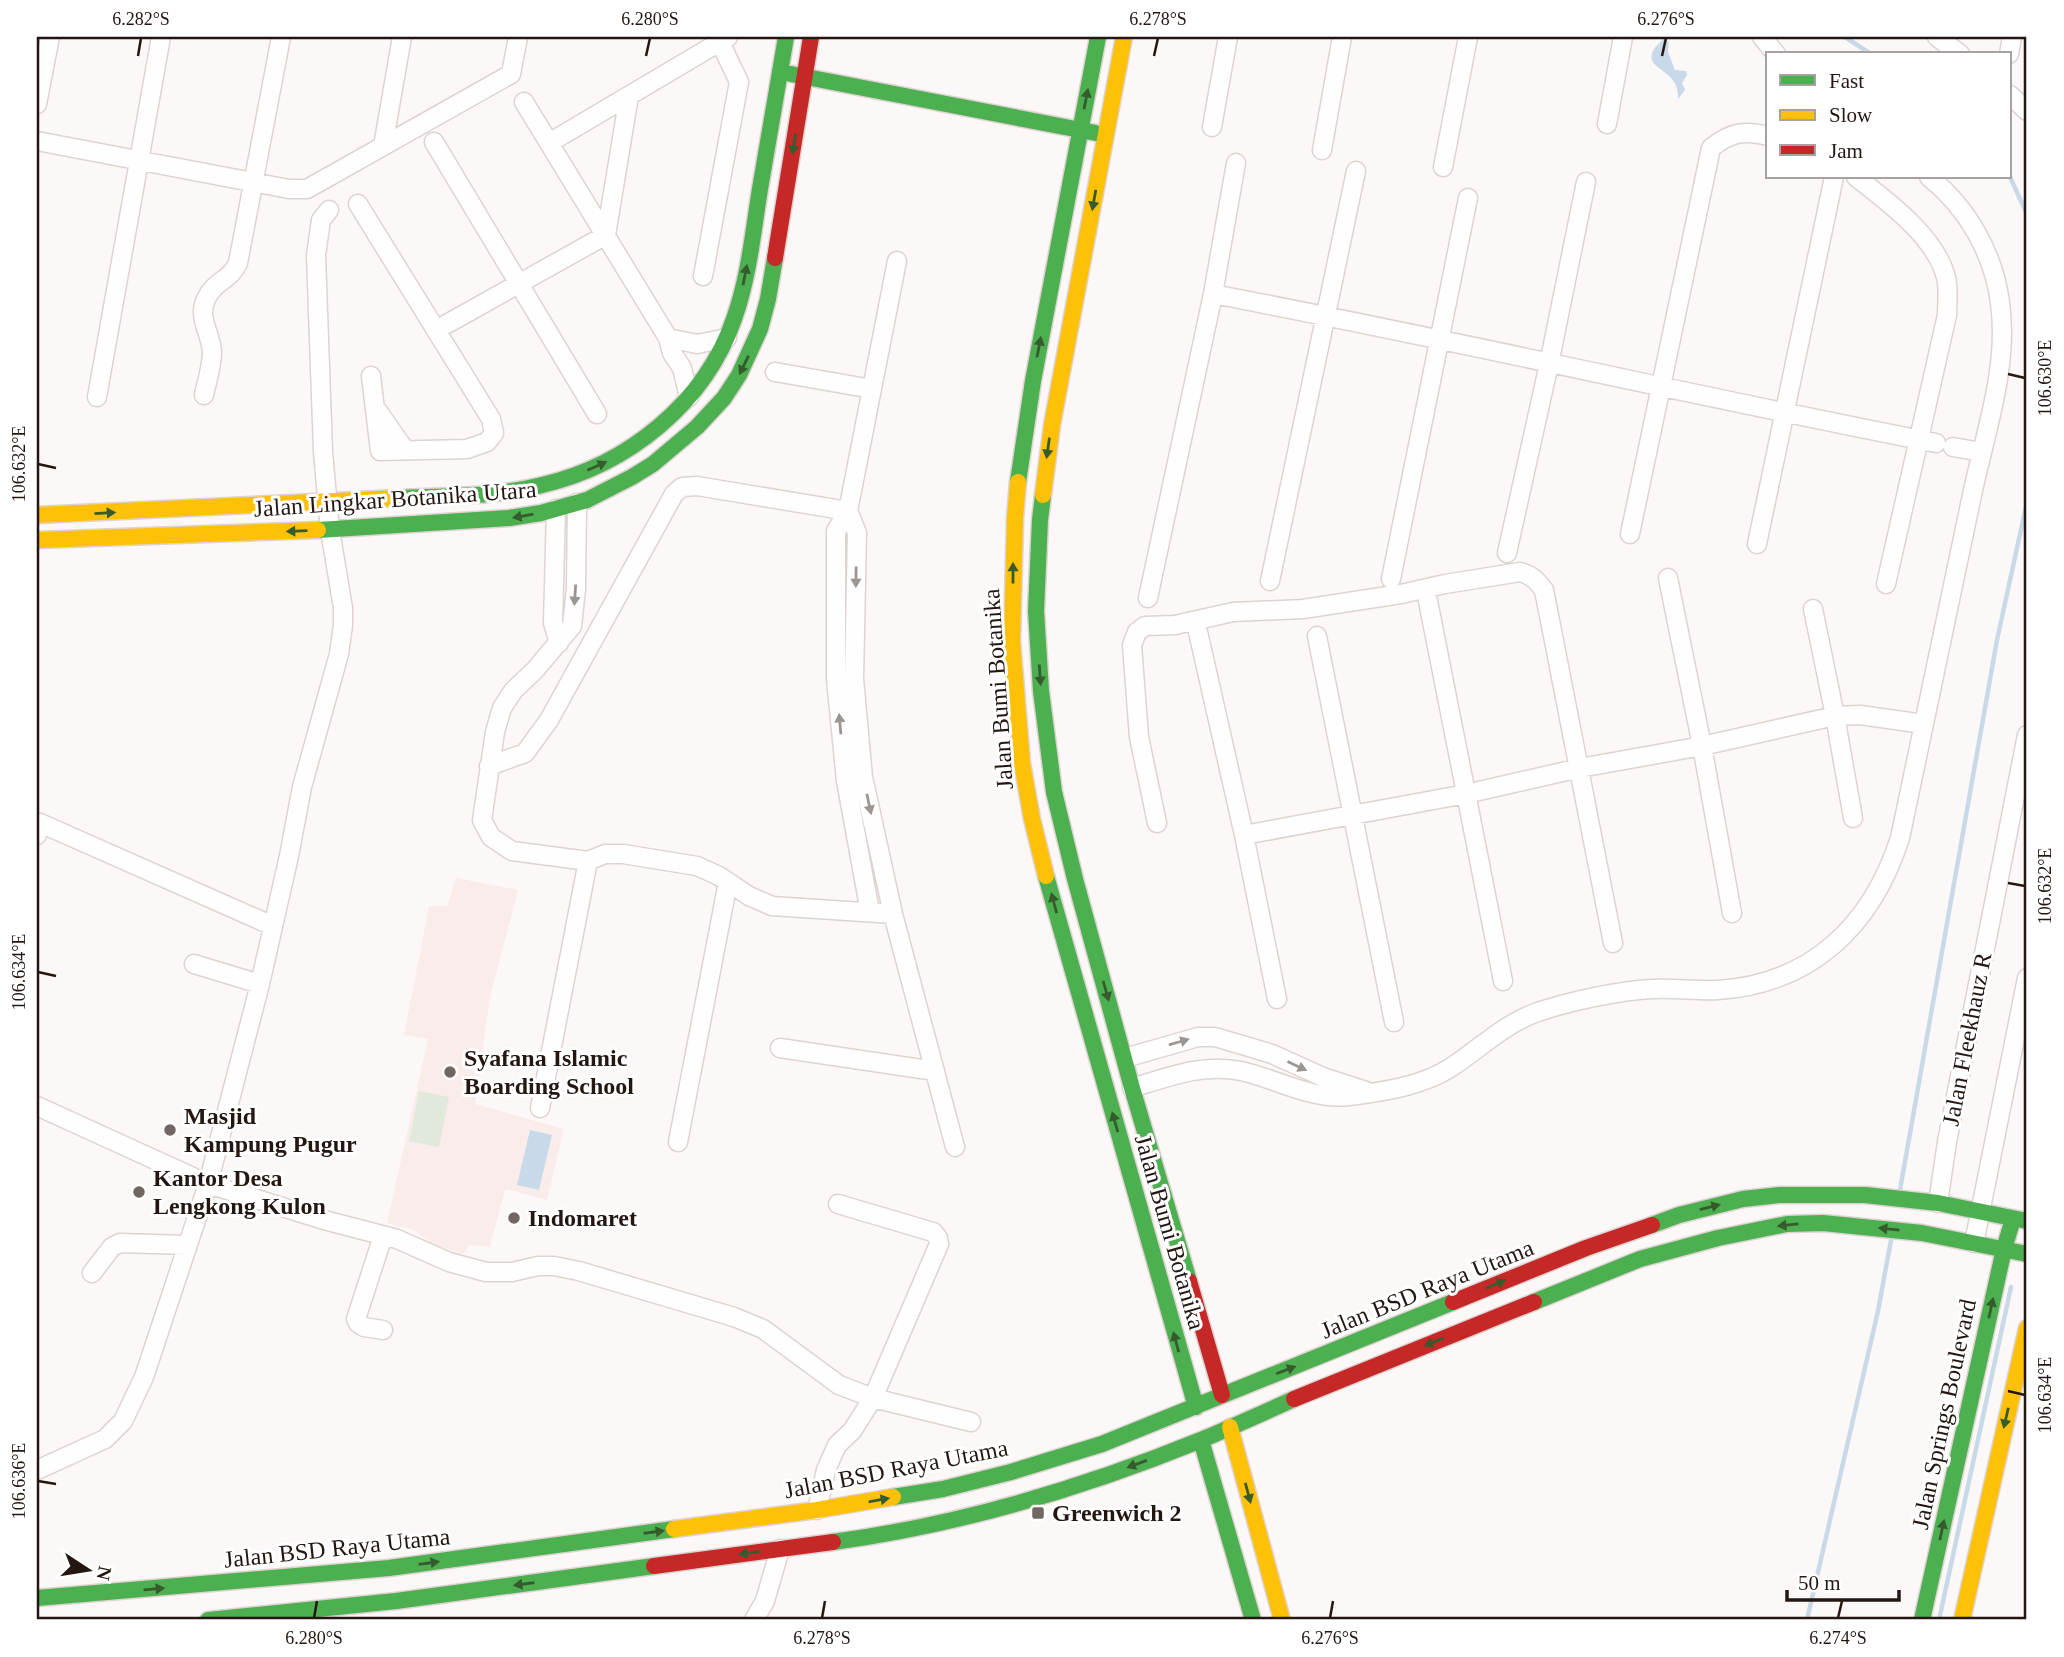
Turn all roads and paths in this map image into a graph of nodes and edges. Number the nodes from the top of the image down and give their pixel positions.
1 (50, 37) edge
2 (161, 37) edge
3 (281, 37) edge
4 (402, 37) edge
5 (518, 37) edge
6 (786, 37) edge
7 (811, 37) edge
8 (1098, 37) edge
9 (1124, 37) edge
10 (1228, 37) edge
11 (1342, 37) edge
12 (1468, 37) edge
13 (1623, 37) edge
14 (1762, 37) edge
15 (724, 39) edge
16 (1774, 52) edge
17 (780, 72) junction
18 (806, 77) junction
19 (629, 96) junction
20 (2011, 96) edge
21 (524, 102) dead end
22 (37, 104) edge
23 (2027, 111) edge
24 (1607, 124) dead end
25 (1212, 127) dead end
26 (1080, 129) junction
27 (1106, 135) junction
28 (1766, 136) edge
29 (37, 141) edge
30 (434, 142) dead end
31 (549, 143) junction
32 (383, 146) junction
33 (1322, 150) dead end
34 (139, 160) junction
35 (1236, 163) dead end
36 (1443, 167) dead end
37 (1356, 171) dead end
38 (1834, 178) edge
39 (1857, 178) edge
40 (1930, 178) edge
41 (254, 182) junction
42 (1586, 182) dead end
43 (1468, 198) dead end
44 (358, 204) dead end
45 (328, 210) dead end
46 (606, 235) junction
47 (897, 261) dead end
48 (703, 276) dead end
49 (519, 284) junction
50 (1213, 294) junction
51 (1326, 316) junction
52 (436, 330) junction
53 (668, 338) junction
54 (727, 338) junction
55 (1439, 338) junction
56 (1549, 363) junction
57 (775, 372) dead end
58 (371, 376) dead end
59 (1662, 387) junction
60 (872, 389) junction
61 (204, 395) dead end
62 (97, 397) dead end
63 (689, 397) junction
64 (1784, 412) junction
65 (597, 414) dead end
66 (1935, 443) junction
67 (1981, 452) junction
68 (327, 502) junction
69 (577, 503) junction
70 (556, 509) junction
71 (848, 511) junction
72 (37, 515) edge
73 (330, 530) junction
74 (1630, 534) dead end
75 (37, 540) edge
76 (1757, 544) dead end
77 (1507, 553) dead end
78 (1668, 578) dead end
79 (1391, 579) dead end
80 (1270, 581) dead end
81 (1886, 584) dead end
82 (1148, 598) dead end
83 (1428, 601) dead end
84 (1813, 609) dead end
85 (1198, 632) dead end
86 (1317, 636) dead end
87 (559, 643) junction
88 (1835, 716) junction
89 (1924, 724) junction
90 (2027, 736) edge
91 (1702, 746) junction
92 (1049, 758) junction
93 (1022, 763) junction
94 (489, 766) junction
95 (1580, 768) junction
96 (1466, 794) junction
97 (1352, 815) junction
98 (1853, 818) dead end
99 (1157, 823) dead end
100 (37, 835) edge
101 (1244, 835) junction
102 (589, 861) junction
103 (728, 882) junction
104 (870, 912) junction
105 (1732, 913) dead end
106 (893, 914) junction
107 (273, 926) junction
108 (1613, 943) dead end
109 (194, 964) dead end
110 (2027, 978) edge
111 (1503, 981) dead end
112 (260, 984) junction
113 (1277, 999) dead end
114 (1394, 1022) dead end
115 (780, 1048) dead end
116 (1125, 1058) junction
117 (935, 1071) junction
118 (1132, 1088) junction
119 (1373, 1093) junction
120 (37, 1106) edge
121 (540, 1108) dead end
122 (678, 1142) dead end
123 (955, 1147) dead end
124 (208, 1184) junction
125 (1933, 1203) junction
126 (838, 1205) dead end
127 (1980, 1213) junction
128 (2020, 1220) edge
129 (383, 1236) junction
130 (1974, 1243) junction
131 (187, 1245) junction
132 (2004, 1249) junction
133 (2027, 1254) edge
134 (92, 1273) dead end
135 (2027, 1328) edge
136 (383, 1329) dead end
137 (1222, 1395) junction
138 (873, 1398) junction
139 (1196, 1407) junction
140 (971, 1422) dead end
141 (1230, 1427) junction
142 (1201, 1440) junction
143 (37, 1470) edge
144 (817, 1510) junction
145 (780, 1549) junction
146 (393, 1585) junction
147 (37, 1598) edge
148 (208, 1620) edge
149 (754, 1620) edge
150 (1253, 1620) edge
151 (1282, 1620) edge
152 (1922, 1620) edge
153 (1962, 1620) edge

1 - 22 street
2 - 34 street
3 - 41 street
4 - 32 street
5 - 32 street
6 - 17 main road, Jalan Lingkar Botanika Utara
7 - 18 main road, Jalan Lingkar Botanika Utara
26 -> 8 main road, Jalan Bumi Botanika
9 - 27 main road, Jalan Bumi Botanika
10 - 25 street
11 - 33 street
12 - 36 street
13 - 24 street
14 - 16 street
15 - 19 street
15 - 48 street
17 - 18 main road
54 -> 17 main road, Jalan Lingkar Botanika Utara
18 - 26 main road
18 -> 69 main road, Jalan Lingkar Botanika Utara
19 - 31 street
19 - 46 street
20 - 23 street
21 - 31 street
26 - 27 main road
93 -> 26 main road, Jalan Bumi Botanika
27 -> 92 main road, Jalan Bumi Botanika
28 - 59 street
29 - 34 street
30 - 49 street
31 - 46 street
32 - 41 street
34 - 41 street
34 - 62 street
35 - 50 street
37 - 51 street
38 - 64 street
39 - 66 street
40 - 67 street
41 - 61 street
42 - 56 street
43 - 55 street
44 - 52 street
45 - 68 street
46 - 49 street
46 - 53 street
47 - 60 street
49 - 52 street
49 - 65 street
50 - 51 street
50 - 82 street
51 - 55 street
51 - 80 street
52 - 58 street
53 - 54 street
53 - 63 street
54 - 63 main road, Jalan Lingkar Botanika Utara
55 - 56 street
55 - 79 street
56 - 59 street
56 - 77 street
57 - 60 street
59 - 64 street
59 - 74 street
60 - 71 street
68 -> 63 main road, Jalan Lingkar Botanika Utara
64 - 66 street
64 - 76 street
66 - 67 street
66 - 81 street
67 - 89 street
72 -> 68 main road, Jalan Lingkar Botanika Utara
68 - 73 street
69 - 70 main road, Jalan Lingkar Botanika Utara
69 -> 87 street
70 -> 73 main road, Jalan Lingkar Botanika Utara
70 - 87 street
71 - 94 street
104 -> 71 street
71 -> 106 street
73 -> 75 main road, Jalan Lingkar Botanika Utara
73 - 107 street
78 - 91 street
83 - 96 street
84 - 88 street
85 - 101 street
86 - 97 street
87 - 94 street
88 - 89 street
88 - 91 street
88 - 98 street
89 - 119 street
90 - 125 street, Jalan Fleekhauz R
91 - 95 street
91 - 105 street
92 - 93 main road
92 -> 116 main road, Jalan Bumi Botanika
139 -> 93 main road, Jalan Bumi Botanika
94 - 102 street
95 - 96 street
95 - 99 street
95 - 108 street
96 - 97 street
96 - 111 street
97 - 101 street
97 - 114 street
100 - 107 street
101 - 113 street
102 - 103 street
102 - 121 street
103 - 104 street
103 - 122 street
104 - 106 street
106 - 117 street
107 - 112 street
109 - 112 street
110 - 127 street
112 - 124 street
115 - 117 street
116 - 118 main road, Jalan Bumi Botanika
116 -> 119 street
117 - 123 street
118 - 119 street
118 - 137 main road, Jalan Bumi Botanika
120 - 124 street
124 - 129 street
124 - 131 street
125 - 127 main road, Jalan BSD Raya Utama
137 -> 125 main road, Jalan BSD Raya Utama
126 - 138 street
127 - 128 main road, Jalan BSD Raya Utama
127 - 130 street
128 - 132 main road, Jalan Springs Boulevard
129 - 136 street
129 - 138 street
130 - 132 main road, Jalan BSD Raya Utama
130 -> 141 main road, Jalan BSD Raya Utama
131 - 134 street
131 - 143 street
132 - 133 main road, Jalan BSD Raya Utama
152 -> 132 main road, Jalan Springs Boulevard
135 -> 153 main road
137 - 139 main road, Jalan BSD Raya Utama
138 - 140 street
138 - 144 street
144 -> 139 main road, Jalan BSD Raya Utama
141 - 142 main road, Jalan BSD Raya Utama
141 -> 151 main road
142 -> 145 main road, Jalan BSD Raya Utama
142 - 150 main road
146 -> 144 main road, Jalan BSD Raya Utama
145 -> 146 main road, Jalan BSD Raya Utama
145 - 149 street
147 -> 146 main road, Jalan BSD Raya Utama
146 - 148 main road, Jalan BSD Raya Utama

